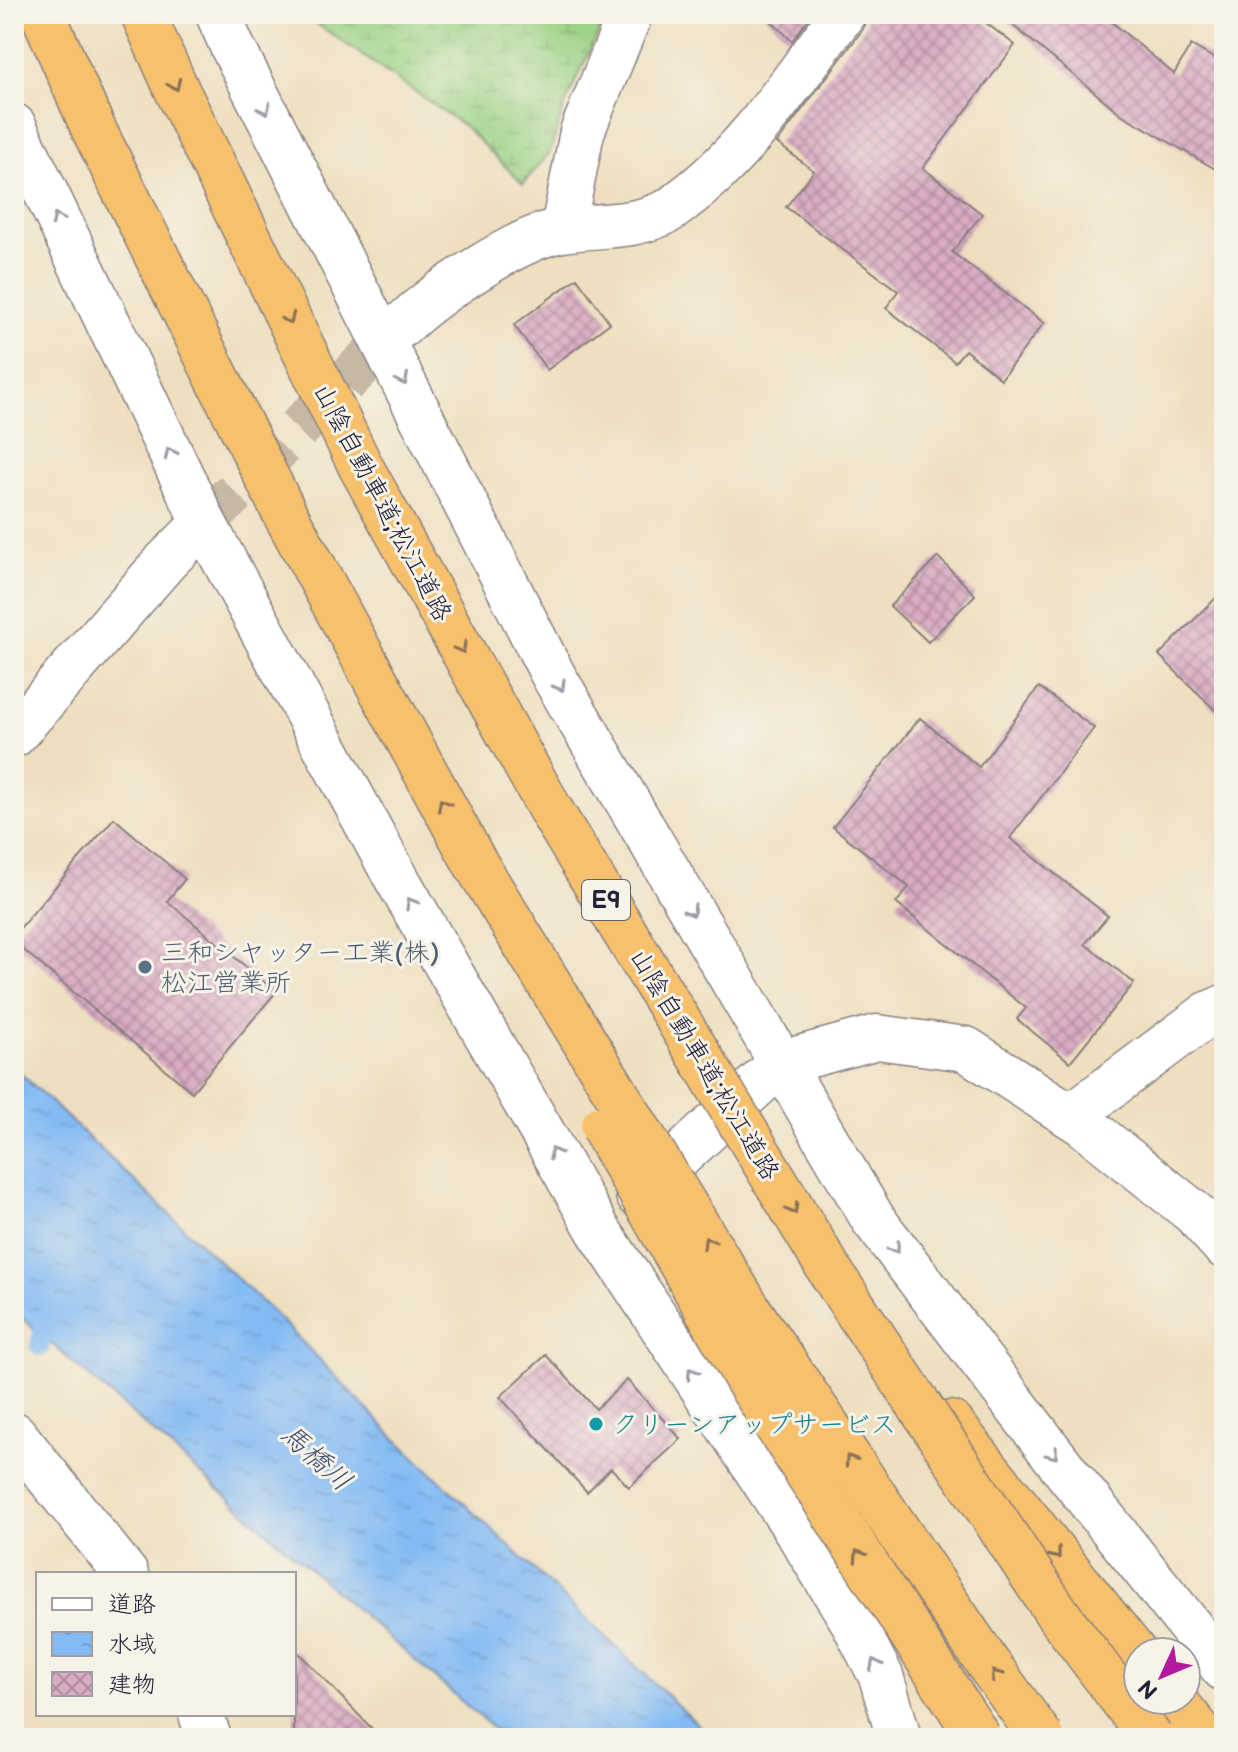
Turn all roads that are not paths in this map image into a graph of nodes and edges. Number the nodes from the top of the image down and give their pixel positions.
1 (43, 14) edge
2 (143, 14) edge
3 (218, 14) edge
4 (630, 14) edge
5 (843, 14) edge
6 (14, 126) edge
7 (563, 229) junction
8 (401, 326) tunnel mouth
9 (204, 523) junction
10 (14, 735) edge
11 (474, 861) junction
12 (1224, 1007) edge
13 (781, 1063) junction
14 (1071, 1116) junction
15 (599, 1231) junction
16 (1224, 1246) edge
17 (832, 1274) junction
18 (14, 1434) edge
19 (124, 1572) edge
20 (1122, 1637) edge
21 (1224, 1669) edge
22 (202, 1716) edge
23 (1187, 1716) edge
24 (209, 1738) edge
25 (899, 1738) edge
26 (979, 1738) edge
27 (1042, 1738) edge
28 (1151, 1738) edge
29 (1205, 1738) edge

11 -> 1 highway, bridge
2 -> 17 highway, 山陰自動車道;松江道路 / E9, bridge
3 -> 13 street
4 - 7 street
5 - 7 street
9 -> 6 street
7 - 8 street
9 - 10 street
15 -> 9 street
26 -> 11 highway, bridge
27 -> 11 highway, bridge
12 - 14 street
13 - 14 street
13 - 15 street
13 -> 21 street
14 - 16 street
25 -> 15 street
17 -> 20 highway, bridge
17 - 28 highway, 山陰自動車道;松江道路 / E9, bridge
18 - 19 street
22 - 24 street
23 - 29 highway

